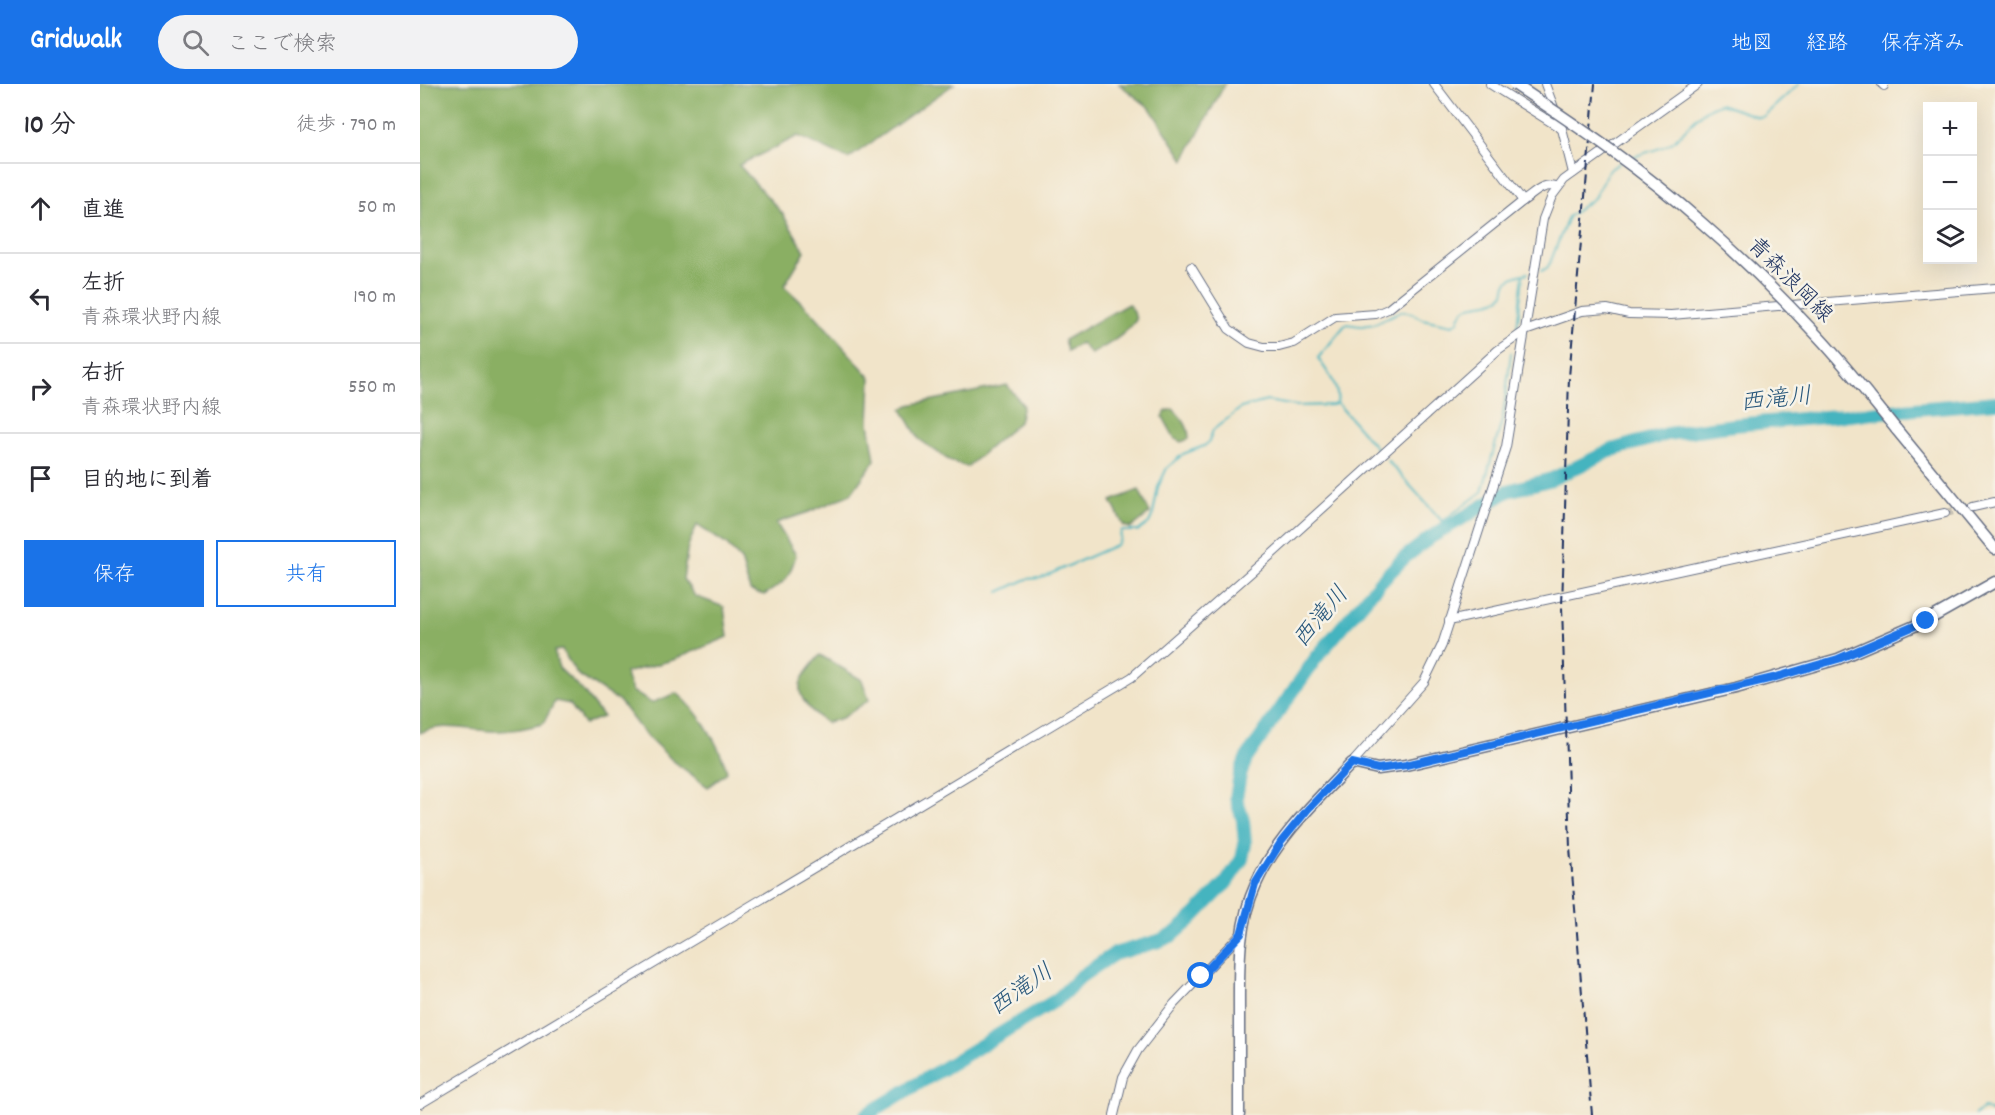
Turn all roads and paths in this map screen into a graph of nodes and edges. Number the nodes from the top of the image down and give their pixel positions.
1 (1434, 84) edge
2 (1490, 84) edge
3 (1514, 84) edge
4 (1545, 84) edge
5 (1698, 84) edge
6 (1562, 129) junction
7 (1573, 173) junction
8 (1557, 187) junction
9 (1523, 201) junction
10 (1191, 267) dead end
11 (1995, 288) edge
12 (1525, 331) junction
13 (1995, 502) edge
14 (1973, 507) tunnel mouth
15 (1945, 513) tunnel mouth
16 (1995, 549) edge
17 (1995, 582) edge
18 (1449, 621) junction
19 (1352, 763) junction
20 (1241, 934) junction
21 (420, 1104) edge
22 (1114, 1115) edge
23 (1239, 1115) edge

1 - 9 street
2 - 6 street
3 - 16 main road, 青森浪岡線, bridge
4 - 6 street
5 - 7 street
6 - 7 street
7 - 8 street
8 - 9 street
8 - 12 street
9 - 10 street
11 - 12 street
12 - 18 street
12 - 21 street
13 - 14 street
15 - 18 street
17 - 19 main road
18 - 19 street
19 - 20 main road
20 - 22 street
20 - 23 main road

